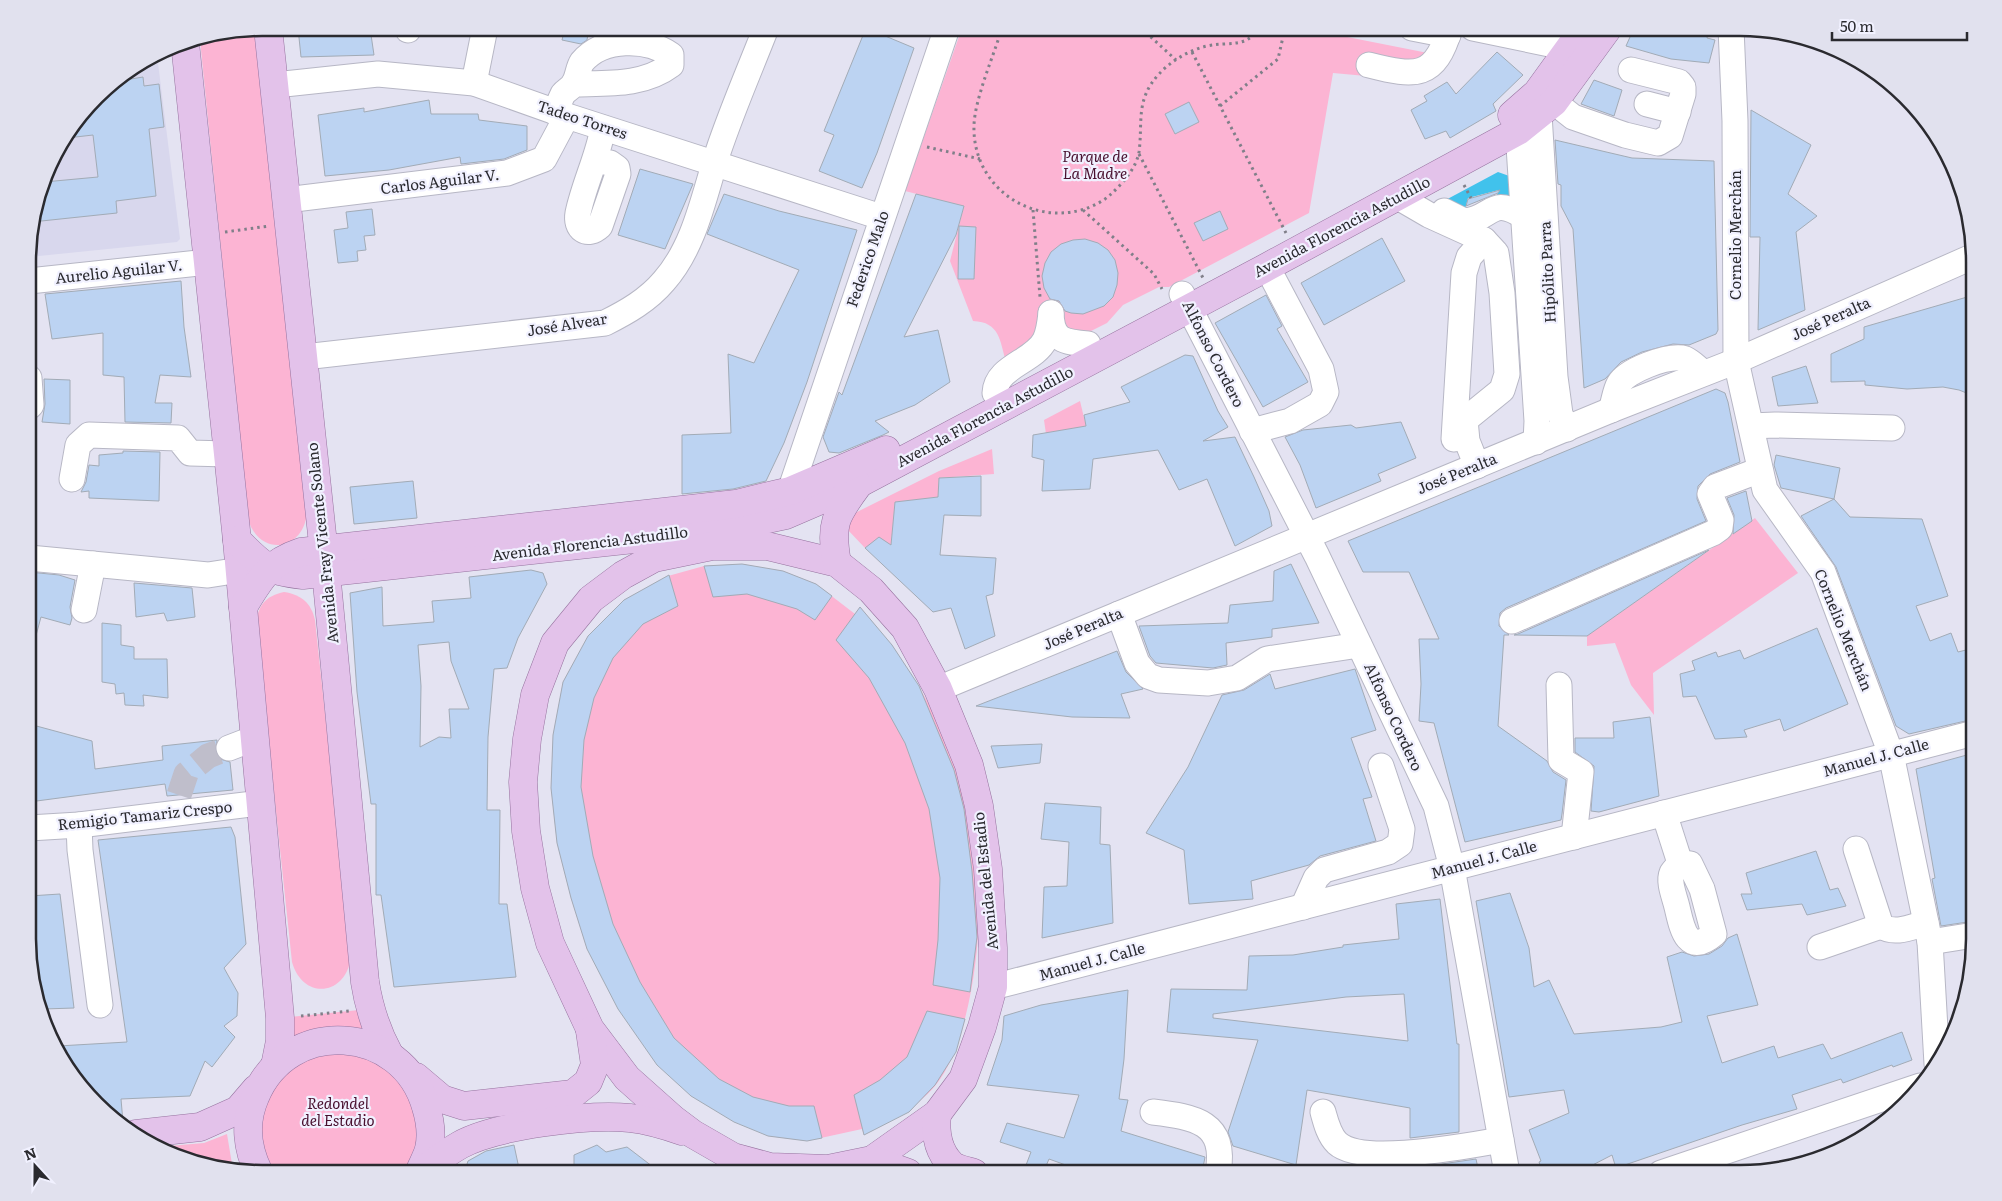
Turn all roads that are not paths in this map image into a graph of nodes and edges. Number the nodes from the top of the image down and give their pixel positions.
1 (269, 36) edge
2 (483, 36) edge
3 (763, 36) edge
4 (944, 36) edge
5 (1447, 36) edge
6 (1555, 36) edge
7 (1602, 36) edge
8 (1731, 36) edge
9 (1576, 38) edge
10 (186, 49) edge
11 (1369, 65) dead end
12 (1631, 70) dead end
13 (474, 83) junction
14 (574, 84) dead end
15 (275, 85) junction
16 (1647, 104) dead end
17 (1547, 108) junction
18 (1678, 112) junction
19 (561, 114) junction
20 (603, 128) junction
21 (1518, 131) junction
22 (595, 160) junction
23 (716, 164) junction
24 (585, 192) junction
25 (1403, 194) junction
26 (609, 198) junction
27 (287, 211) junction
28 (1523, 216) junction
29 (881, 217) junction
30 (1484, 240) junction
31 (1966, 260) edge
32 (208, 262) junction
33 (1267, 267) junction
34 (36, 280) edge
35 (1177, 297) junction
36 (1088, 344) junction
37 (304, 357) junction
38 (1736, 361) junction
39 (1456, 391) junction
40 (995, 393) junction
41 (1491, 398) junction
42 (1751, 426) junction
43 (1892, 428) dead end
44 (1567, 429) junction
45 (1252, 430) junction
46 (1536, 442) junction
47 (226, 454) junction
48 (1467, 470) junction
49 (1760, 470) junction
50 (72, 480) dead end
51 (860, 483) junction
52 (790, 491) junction
53 (717, 506) junction
54 (1307, 536) junction
55 (698, 539) junction
56 (237, 540) junction
57 (36, 559) edge
58 (324, 560) junction
59 (837, 563) junction
60 (93, 564) junction
61 (269, 569) junction
62 (240, 570) junction
63 (243, 607) junction
64 (84, 610) dead end
65 (1119, 614) junction
66 (1512, 622) dead end
67 (1359, 644) junction
68 (1559, 685) dead end
69 (938, 689) junction
70 (1966, 735) edge
71 (255, 738) junction
72 (228, 748) tunnel mouth
73 (1891, 754) junction
74 (1381, 766) dead end
75 (260, 803) junction
76 (1664, 813) junction
77 (79, 825) junction
78 (36, 828) edge
79 (1574, 836) junction
80 (1856, 849) dead end
81 (1680, 864) dead end
82 (1452, 868) junction
83 (1303, 907) junction
84 (1881, 926) junction
85 (1928, 932) junction
86 (1966, 934) edge
87 (1820, 947) dead end
88 (993, 987) junction
89 (100, 1005) dead end
90 (590, 1029) junction
91 (1936, 1052) edge
92 (398, 1062) junction
93 (267, 1076) junction
94 (1909, 1090) edge
95 (1153, 1112) dead end
96 (1323, 1112) dead end
97 (937, 1114) junction
98 (146, 1133) edge
99 (693, 1134) junction
100 (1501, 1140) junction
101 (872, 1160) junction
102 (255, 1165) edge
103 (422, 1165) edge
104 (432, 1165) edge
105 (763, 1165) edge
106 (852, 1165) edge
107 (886, 1165) edge
108 (951, 1165) edge
109 (1220, 1165) edge
110 (1506, 1165) edge
111 (1664, 1165) edge

1 - 15 main road, Avenida Fray Vicente Solano
2 - 13 street
3 - 23 street, José Alvear
4 - 29 street, Federico Malo
5 - 11 street
6 - 9 street
7 - 17 main road, Avenida Florencia Astudillo
8 - 38 street, Cornelio Merchán
9 - 35 main road, Avenida Florencia Astudillo
10 - 32 main road
12 - 18 street
13 - 15 street, Tadeo Torres
13 - 19 street, Tadeo Torres
14 - 19 street, Carlos Aguilar V.
15 - 27 main road, Avenida Fray Vicente Solano
16 - 18 street
17 - 18 street
17 - 21 main road, Avenida Florencia Astudillo
17 - 44 street, Hipólito Parra
19 - 20 street, Tadeo Torres
19 - 27 street, Carlos Aguilar V.
20 - 22 street
20 - 23 street, Tadeo Torres
21 - 25 main road, Avenida Florencia Astudillo
21 - 28 street, Hipólito Parra
22 - 24 street
22 - 26 street
23 - 29 street, Tadeo Torres
23 - 37 street, José Alvear
24 - 26 street
24 - 26 street
25 - 28 street
25 - 30 street
25 - 33 main road, Avenida Florencia Astudillo
27 - 37 main road, Avenida Fray Vicente Solano
28 - 46 street, Hipólito Parra
29 - 52 street, Federico Malo
30 - 39 street
30 - 41 street
31 - 38 street, José Peralta
32 - 34 street, Aurelio Aguilar V.
32 - 47 main road
33 - 35 main road, Avenida Florencia Astudillo
33 - 45 street
35 - 36 main road, Avenida Florencia Astudillo
35 - 45 street, Alfonso Cordero
35 - 51 main road, Avenida Florencia Astudillo
36 - 40 main road, Avenida Florencia Astudillo
36 - 40 street
37 - 58 main road, Avenida Fray Vicente Solano
38 - 42 street, Cornelio Merchán
38 - 44 street, José Peralta
39 - 41 street
39 - 48 street
40 - 52 main road, Avenida Florencia Astudillo
41 - 48 street
42 - 43 street
42 - 49 street, Cornelio Merchán
44 - 46 street, José Peralta
45 - 54 street, Alfonso Cordero
46 - 48 street, José Peralta
47 - 50 street
47 - 56 main road
48 - 54 street, José Peralta
49 - 66 street
49 - 73 street, Cornelio Merchán
51 - 55 main road, Avenida Florencia Astudillo
51 - 59 main road
52 - 53 main road, Avenida Florencia Astudillo
53 - 55 main road
53 - 58 main road, Avenida Florencia Astudillo
54 - 65 street, José Peralta
54 - 67 street, Alfonso Cordero
55 - 58 main road, Avenida Florencia Astudillo
55 - 59 main road, Avenida del Estadio
55 - 90 main road, Avenida del Estadio
56 - 61 main road, Avenida Florencia Astudillo
56 - 62 main road
57 - 60 street
58 - 61 main road, Avenida Florencia Astudillo
58 - 92 main road, Avenida Fray Vicente Solano
59 - 69 main road, Avenida del Estadio
60 - 62 street
60 - 64 street
61 - 63 main road
62 - 63 main road
63 - 71 main road
65 - 67 street
65 - 69 street, José Peralta
67 - 82 street, Alfonso Cordero
68 - 79 street
69 - 88 main road, Avenida del Estadio
70 - 73 street, Manuel J. Calle
71 - 72 street
71 - 75 main road
73 - 76 street, Manuel J. Calle
73 - 85 street, Cornelio Merchán
74 - 83 street
75 - 77 street, Remigio Tamariz Crespo
75 - 93 main road
76 - 79 street, Manuel J. Calle
76 - 81 street
77 - 78 street, Remigio Tamariz Crespo
77 - 89 street
79 - 82 street, Manuel J. Calle
80 - 84 street
82 - 83 street, Manuel J. Calle
82 - 100 street, Alfonso Cordero
83 - 88 street, Manuel J. Calle
84 - 85 street
84 - 87 street
85 - 86 street
85 - 91 street, Cornelio Merchán
88 - 97 main road, Avenida del Estadio
90 - 92 main road, Avenida del Estadio
90 - 99 main road, Avenida del Estadio
92 - 93 main road
92 - 103 main road
93 - 98 main road
93 - 102 main road
94 - 111 street
95 - 109 street
96 - 100 street
97 - 101 main road, Avenida del Estadio
97 - 108 main road
99 - 104 main road, Avenida del Estadio
99 - 105 main road, Avenida del Estadio
100 - 110 street, Alfonso Cordero
101 - 106 main road, Avenida del Estadio
101 - 107 main road

